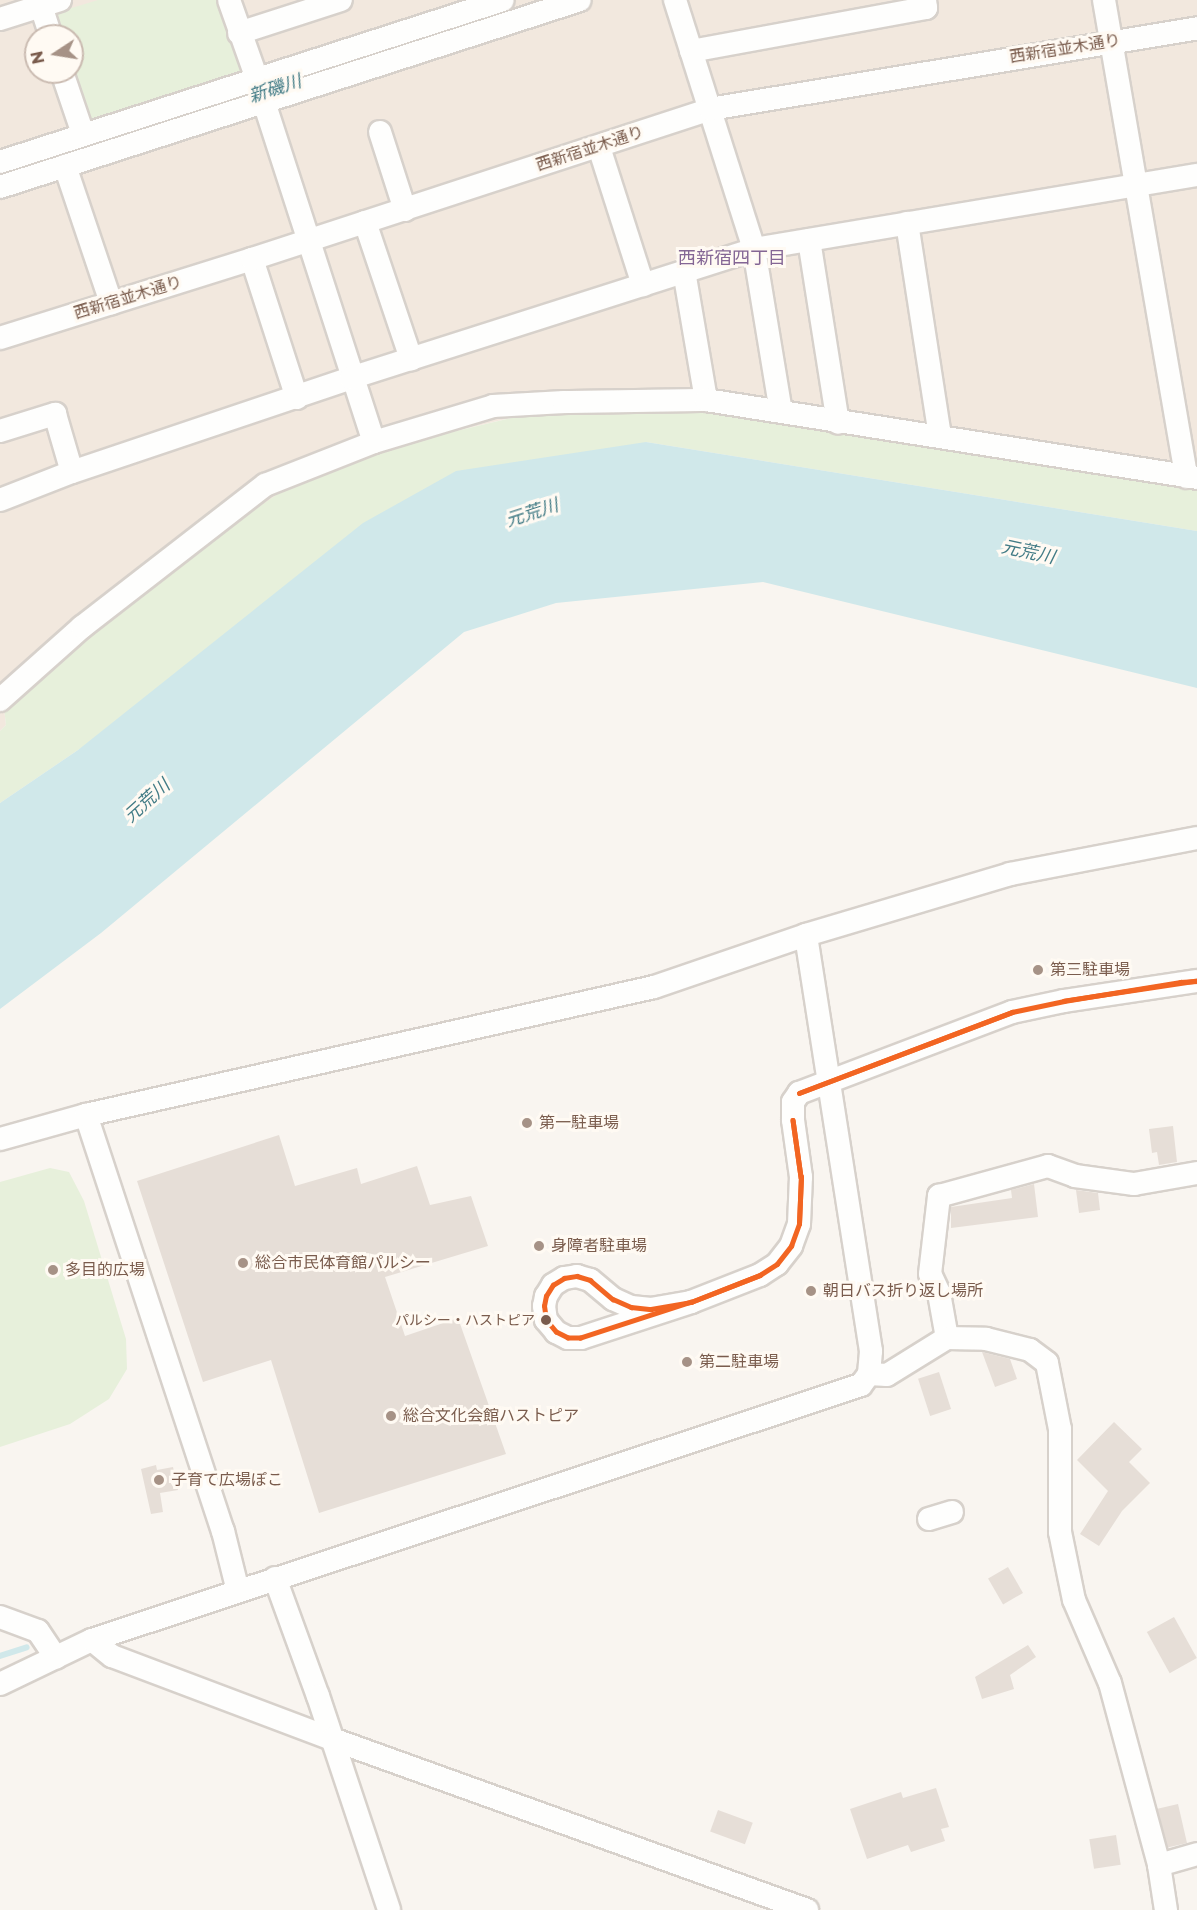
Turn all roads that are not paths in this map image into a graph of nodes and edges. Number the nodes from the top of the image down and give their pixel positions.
1 (229, 0) edge
2 (341, 0) edge
3 (503, 0) edge
4 (580, 0) edge
5 (675, 0) edge
6 (925, 0) edge
7 (1104, 0) edge
8 (50, 3) edge
9 (0, 19) edge
10 (51, 24) edge
11 (1197, 28) edge
12 (239, 33) junction
13 (1112, 41) junction
14 (691, 51) junction
15 (257, 79) junction
16 (66, 84) edge
17 (264, 102) junction
18 (710, 109) junction
19 (380, 132) dead end
20 (83, 134) junction
21 (599, 147) junction
22 (0, 162) edge
23 (65, 166) junction
24 (1197, 175) edge
25 (1135, 184) junction
26 (0, 187) edge
27 (405, 210) junction
28 (365, 222) junction
29 (907, 224) junction
30 (307, 240) junction
31 (809, 240) junction
32 (754, 249) junction
33 (252, 259) junction
34 (684, 271) junction
35 (643, 285) junction
36 (111, 303) junction
37 (0, 338) edge
38 (411, 360) junction
39 (351, 378) junction
40 (297, 398) junction
41 (706, 400) junction
42 (780, 412) junction
43 (838, 423) junction
44 (2, 425) edge
45 (940, 436) junction
46 (374, 442) junction
47 (72, 472) junction
48 (1192, 478) edge
49 (0, 500) edge
50 (0, 700) edge
51 (1197, 838) edge
52 (806, 935) junction
53 (1197, 981) edge
54 (829, 1083) junction
55 (86, 1115) junction
56 (0, 1139) edge
57 (1197, 1173) edge
58 (601, 1290) junction
59 (691, 1302) junction
60 (581, 1338) junction
61 (947, 1338) junction
62 (869, 1374) junction
63 (952, 1512) dead end
64 (929, 1519) dead end
65 (275, 1578) junction
66 (238, 1591) junction
67 (0, 1617) edge
68 (92, 1640) junction
69 (56, 1658) junction
70 (0, 1684) edge
71 (332, 1739) junction
72 (1197, 1854) edge
73 (1159, 1865) junction
74 (389, 1910) edge
75 (807, 1910) edge
76 (1166, 1910) edge

1 - 12 street
2 - 12 street
3 - 15 street
4 - 17 street
5 - 14 street
6 - 14 street
7 - 13 street
8 - 9 street
8 - 10 street
11 - 13 street, 西新宿並木通り
12 - 15 street
13 - 18 street, 西新宿並木通り
13 - 25 street
14 - 18 street
15 - 20 street
16 - 20 street
17 - 23 street
17 - 30 street
18 - 21 street, 西新宿並木通り
18 - 32 street
19 - 27 street
20 - 22 street
21 - 27 street, 西新宿並木通り
21 - 35 street
23 - 26 street
23 - 36 street
24 - 25 street
25 - 29 street
25 - 48 street
27 - 28 street, 西新宿並木通り
28 - 30 street, 西新宿並木通り
28 - 38 street
29 - 31 street
29 - 45 street
30 - 33 street, 西新宿並木通り
30 - 39 street
31 - 32 street
31 - 43 street
32 - 34 street
32 - 42 street
33 - 36 street, 西新宿並木通り
33 - 40 street
34 - 35 street
34 - 41 street
35 - 38 street
36 - 37 street, 西新宿並木通り
38 - 39 street
39 - 40 street
39 - 46 street
40 - 47 street
41 - 42 street
41 - 46 street
42 - 43 street
43 - 45 street
44 - 47 street
45 - 48 street
46 - 50 street
47 - 49 street
51 - 52 street
52 - 54 street
52 - 55 street
53 - 54 street
54 - 59 street
54 - 62 street
55 - 56 street
55 - 66 street
57 - 61 street
58 - 59 street
58 - 60 street
58 - 60 street
59 - 60 street
61 - 62 street
61 - 73 street
62 - 65 street
63 - 64 street
65 - 66 street
65 - 71 street
66 - 68 street
67 - 69 street
68 - 69 street
68 - 71 street
69 - 70 street
71 - 74 street
71 - 75 street
72 - 73 street
73 - 76 street

